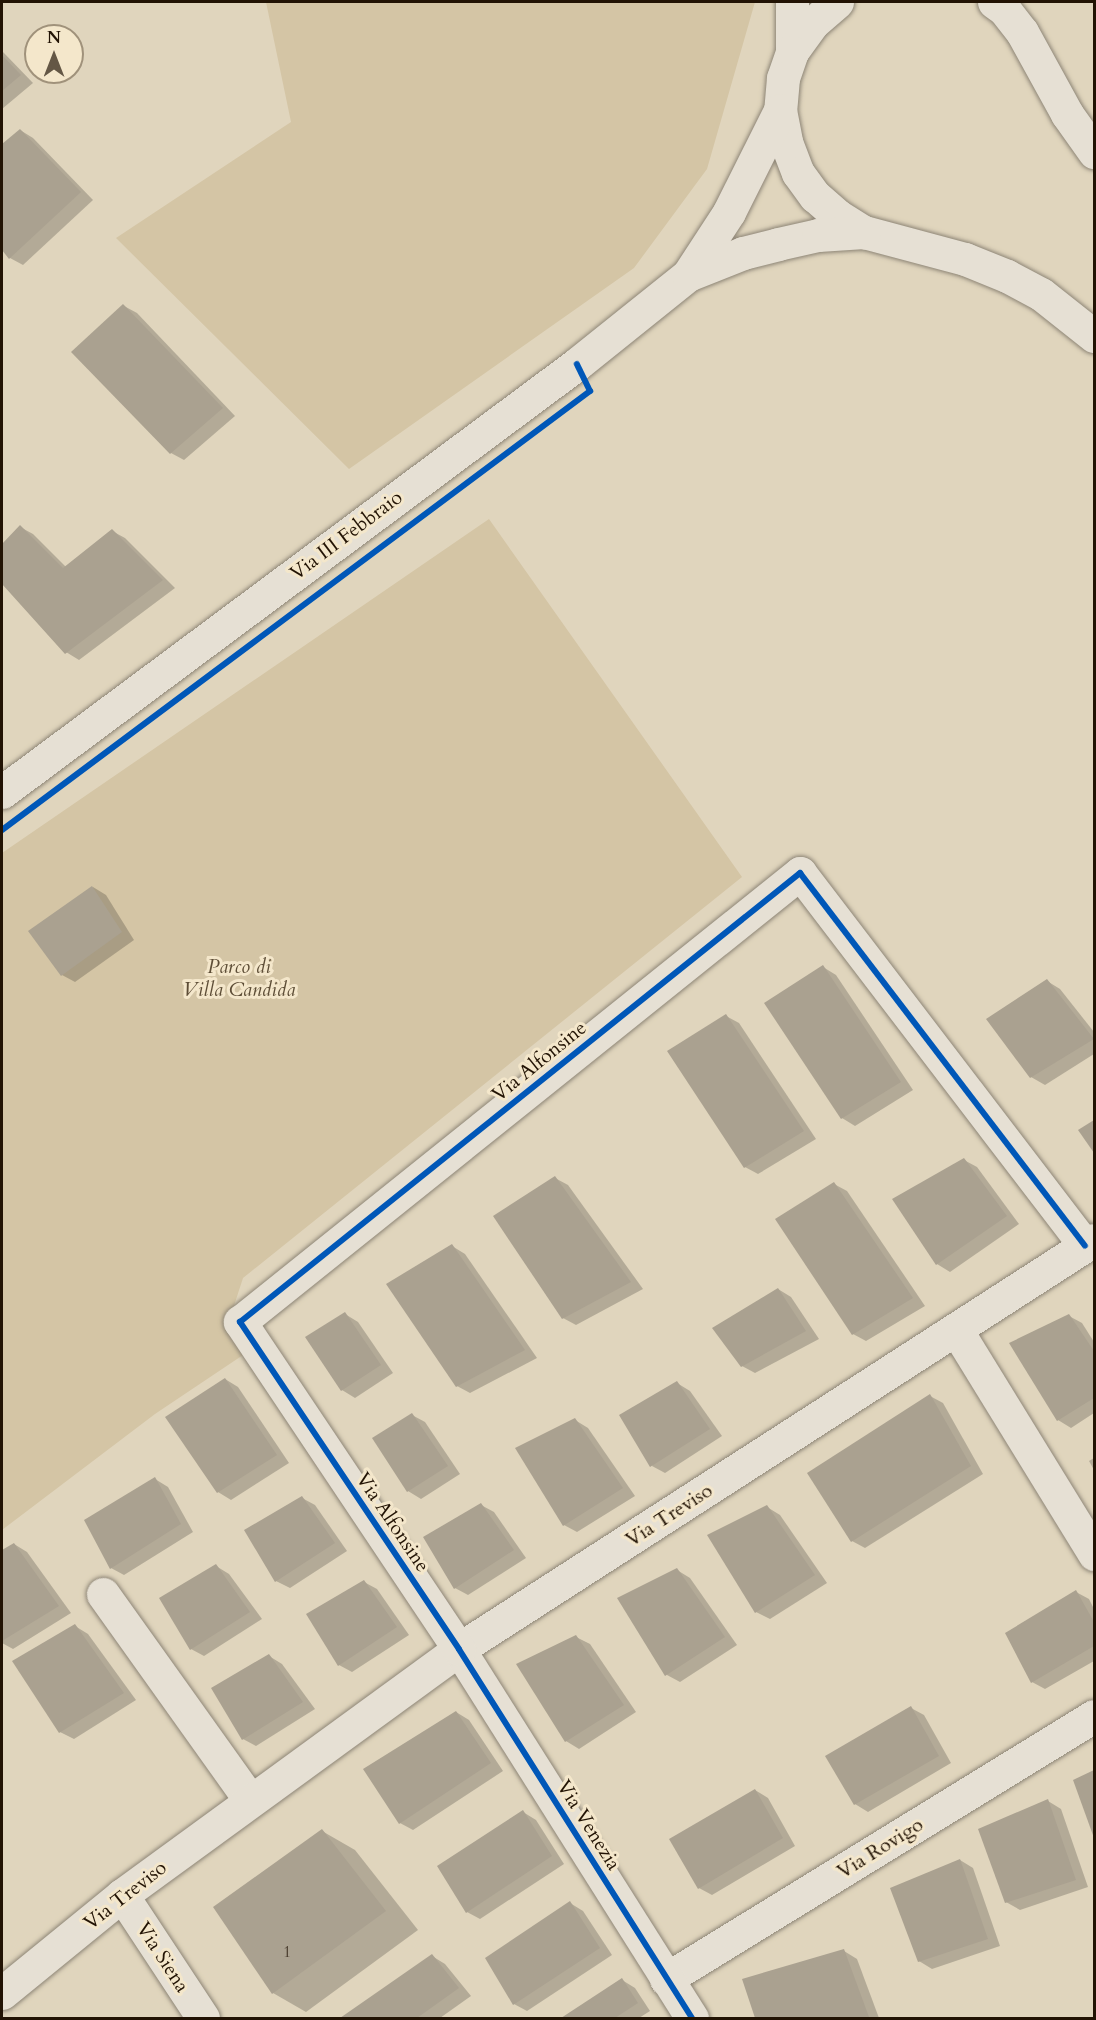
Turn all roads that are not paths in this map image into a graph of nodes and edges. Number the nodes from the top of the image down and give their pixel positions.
1 (792, 2) edge
2 (837, 2) edge
3 (994, 2) edge
4 (792, 52) junction
5 (780, 110) junction
6 (1095, 152) edge
7 (864, 232) junction
8 (688, 275) junction
9 (1095, 336) edge
10 (2, 792) edge
11 (1090, 1243) edge
12 (957, 1331) junction
13 (1095, 1554) edge
14 (103, 1594) dead end
15 (459, 1649) junction
16 (1095, 1716) edge
17 (250, 1800) junction
18 (122, 1895) junction
19 (666, 1979) junction
20 (2, 1993) edge
21 (204, 2019) edge
22 (692, 2019) edge

1 - 4 street
2 - 4 street
3 - 6 street
4 - 5 street
5 - 7 street
5 - 8 street
7 - 8 street
7 - 9 street
8 - 10 street, Via III Febbraio
11 - 12 street, Via Treviso
11 - 15 street, Via Alfonsine
12 - 13 street
12 - 15 street, Via Treviso
14 - 17 street
15 - 17 street, Via Treviso
15 - 19 street, Via Venezia
16 - 19 street, Via Rovigo
17 - 18 street, Via Treviso
18 - 20 street, Via Treviso
18 - 21 street, Via Siena
19 - 22 street, Via Venezia

